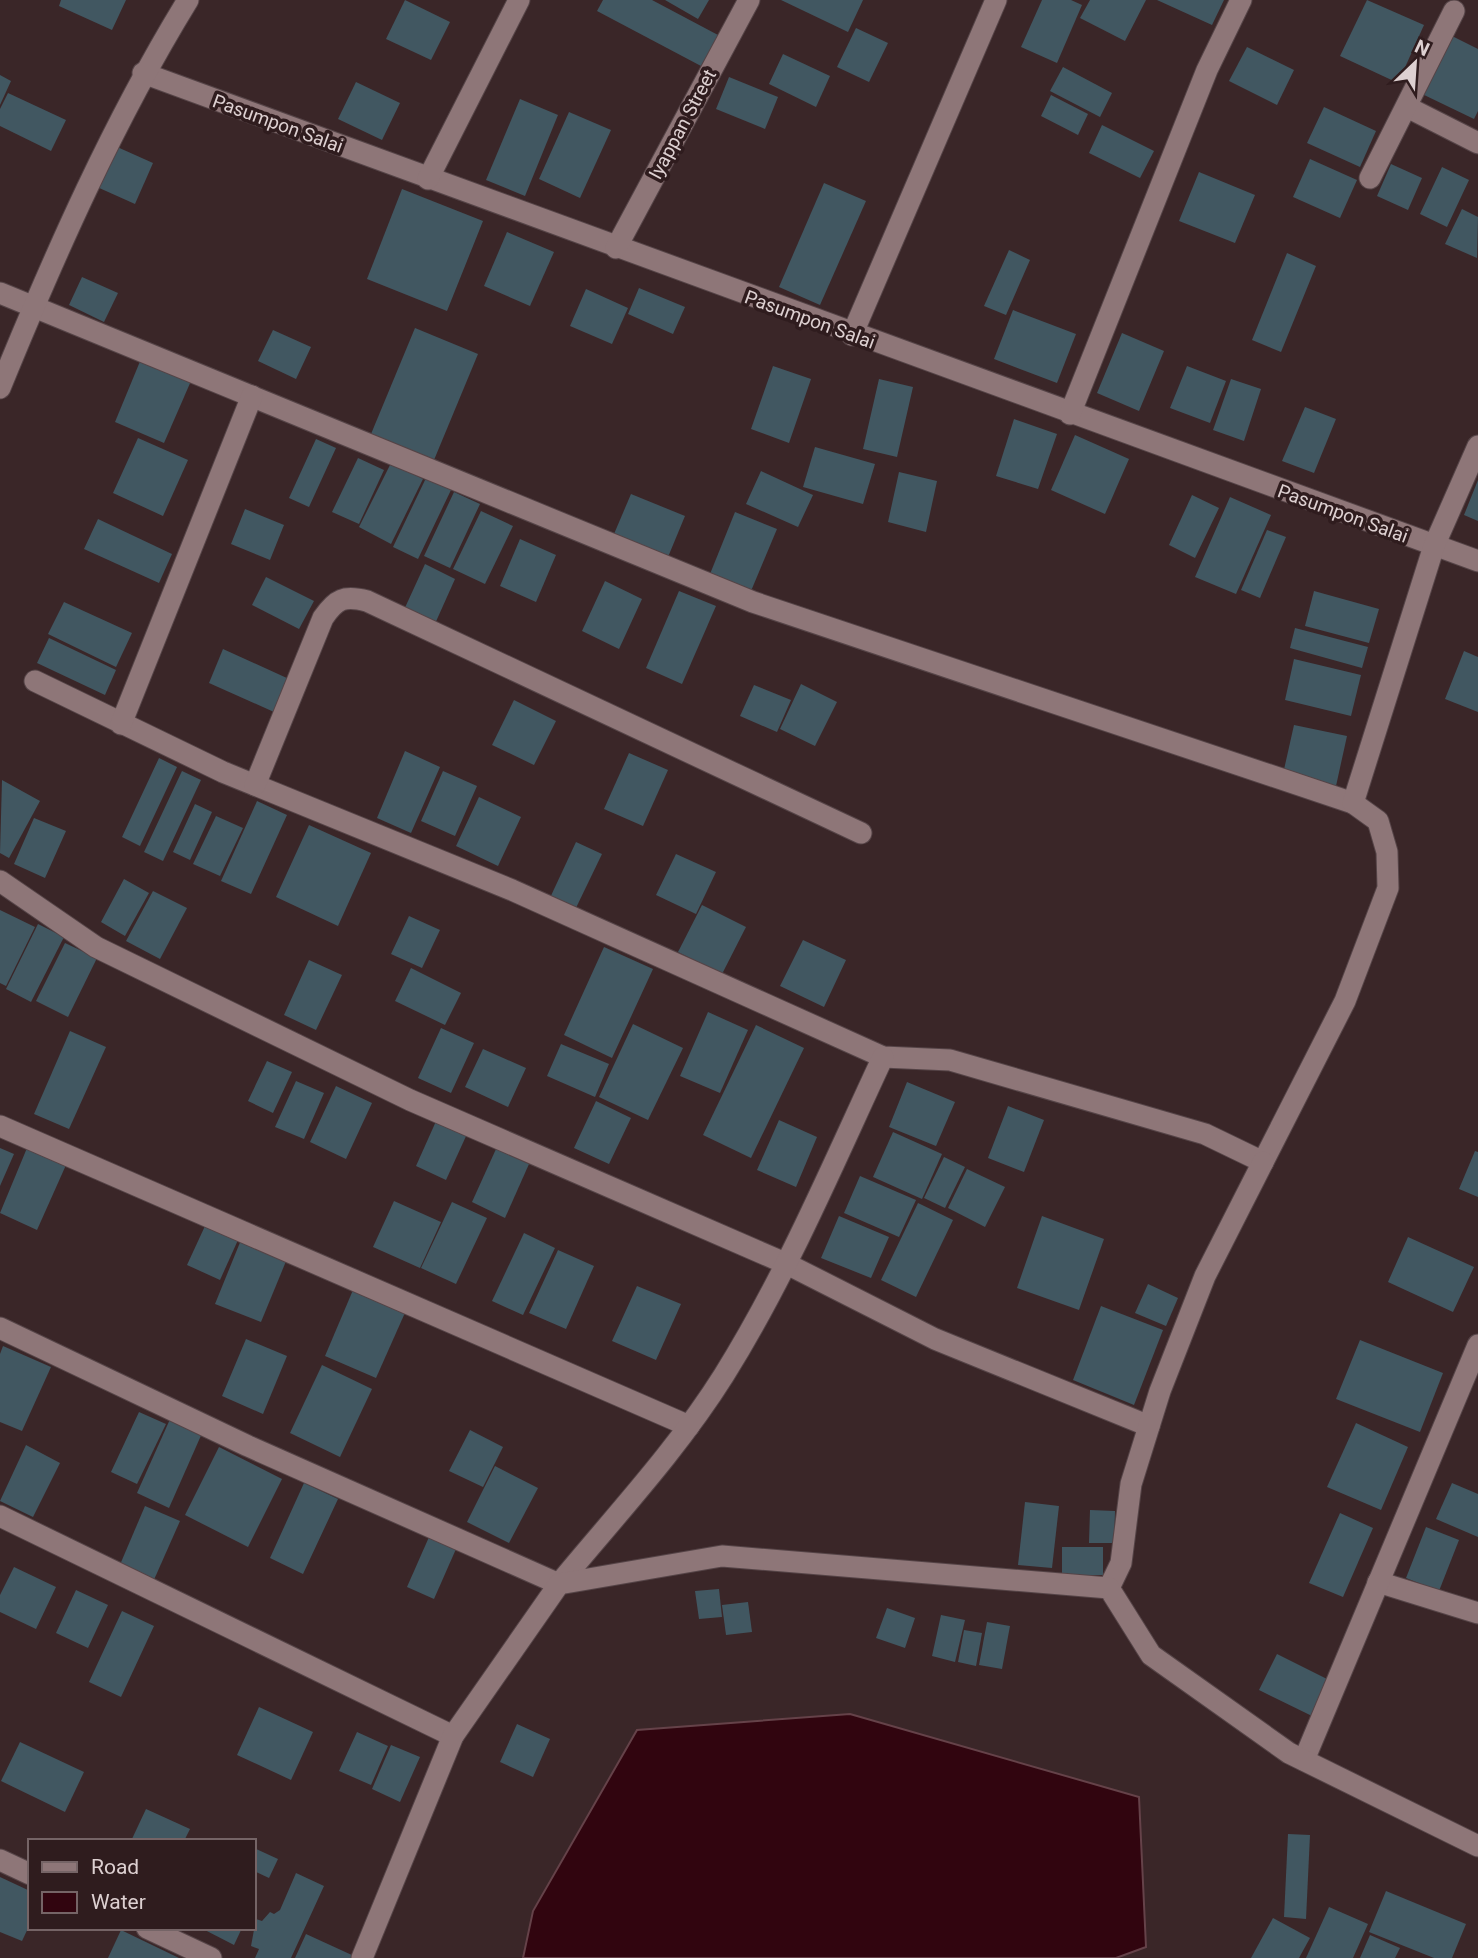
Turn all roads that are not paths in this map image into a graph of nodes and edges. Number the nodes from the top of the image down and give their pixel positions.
1 (188, 0) edge
2 (519, 0) edge
3 (749, 0) edge
4 (996, 0) edge
5 (1241, 0) edge
6 (1454, 11) dead end
7 (143, 74) junction
8 (1407, 107) junction
9 (1478, 143) edge
10 (1370, 178) dead end
11 (428, 179) junction
12 (615, 248) junction
13 (0, 293) edge
14 (33, 308) junction
15 (852, 335) junction
16 (0, 388) edge
17 (253, 396) junction
18 (1070, 414) junction
19 (1478, 446) edge
20 (1434, 546) junction
21 (1478, 561) edge
22 (35, 681) dead end
23 (121, 724) junction
24 (255, 785) junction
25 (1353, 803) junction
26 (861, 833) dead end
27 (0, 881) edge
28 (883, 1057) junction
29 (0, 1126) edge
30 (1263, 1162) junction
31 (787, 1264) junction
32 (0, 1328) edge
33 (1478, 1345) edge
34 (689, 1426) junction
35 (1149, 1426) junction
36 (0, 1516) edge
37 (1378, 1582) junction
38 (559, 1584) junction
39 (1110, 1588) junction
40 (1478, 1613) edge
41 (453, 1736) junction
42 (1304, 1760) junction
43 (1478, 1846) edge
44 (0, 1860) edge
45 (28, 1873) edge
46 (151, 1930) edge
47 (211, 1958) edge
48 (362, 1958) edge

1 - 7 street
2 - 11 street
3 - 12 street, Iyappan Street
4 - 15 street
5 - 18 street
6 - 8 street
7 - 11 street, Pasumpon Salai
7 - 14 street
8 - 9 street
8 - 10 street
11 - 12 street, Pasumpon Salai
12 - 15 street, Pasumpon Salai
13 - 14 street
14 - 16 street
14 - 17 street
15 - 18 street, Pasumpon Salai
17 - 23 street
17 - 25 street
18 - 20 street, Pasumpon Salai
19 - 20 street
20 - 21 street, Pasumpon Salai
20 - 25 street
22 - 23 street
23 - 24 street
24 - 26 street
24 - 28 street
25 - 30 street
27 - 31 street
28 - 30 street
28 - 31 street
29 - 34 street
30 - 35 street
31 - 34 street
31 - 35 street
32 - 38 street
33 - 37 street
34 - 38 street
35 - 39 street
36 - 41 street
37 - 40 street
37 - 42 street
38 - 39 street
38 - 41 street
39 - 42 street
41 - 48 street
42 - 43 street
44 - 45 street
46 - 47 street

